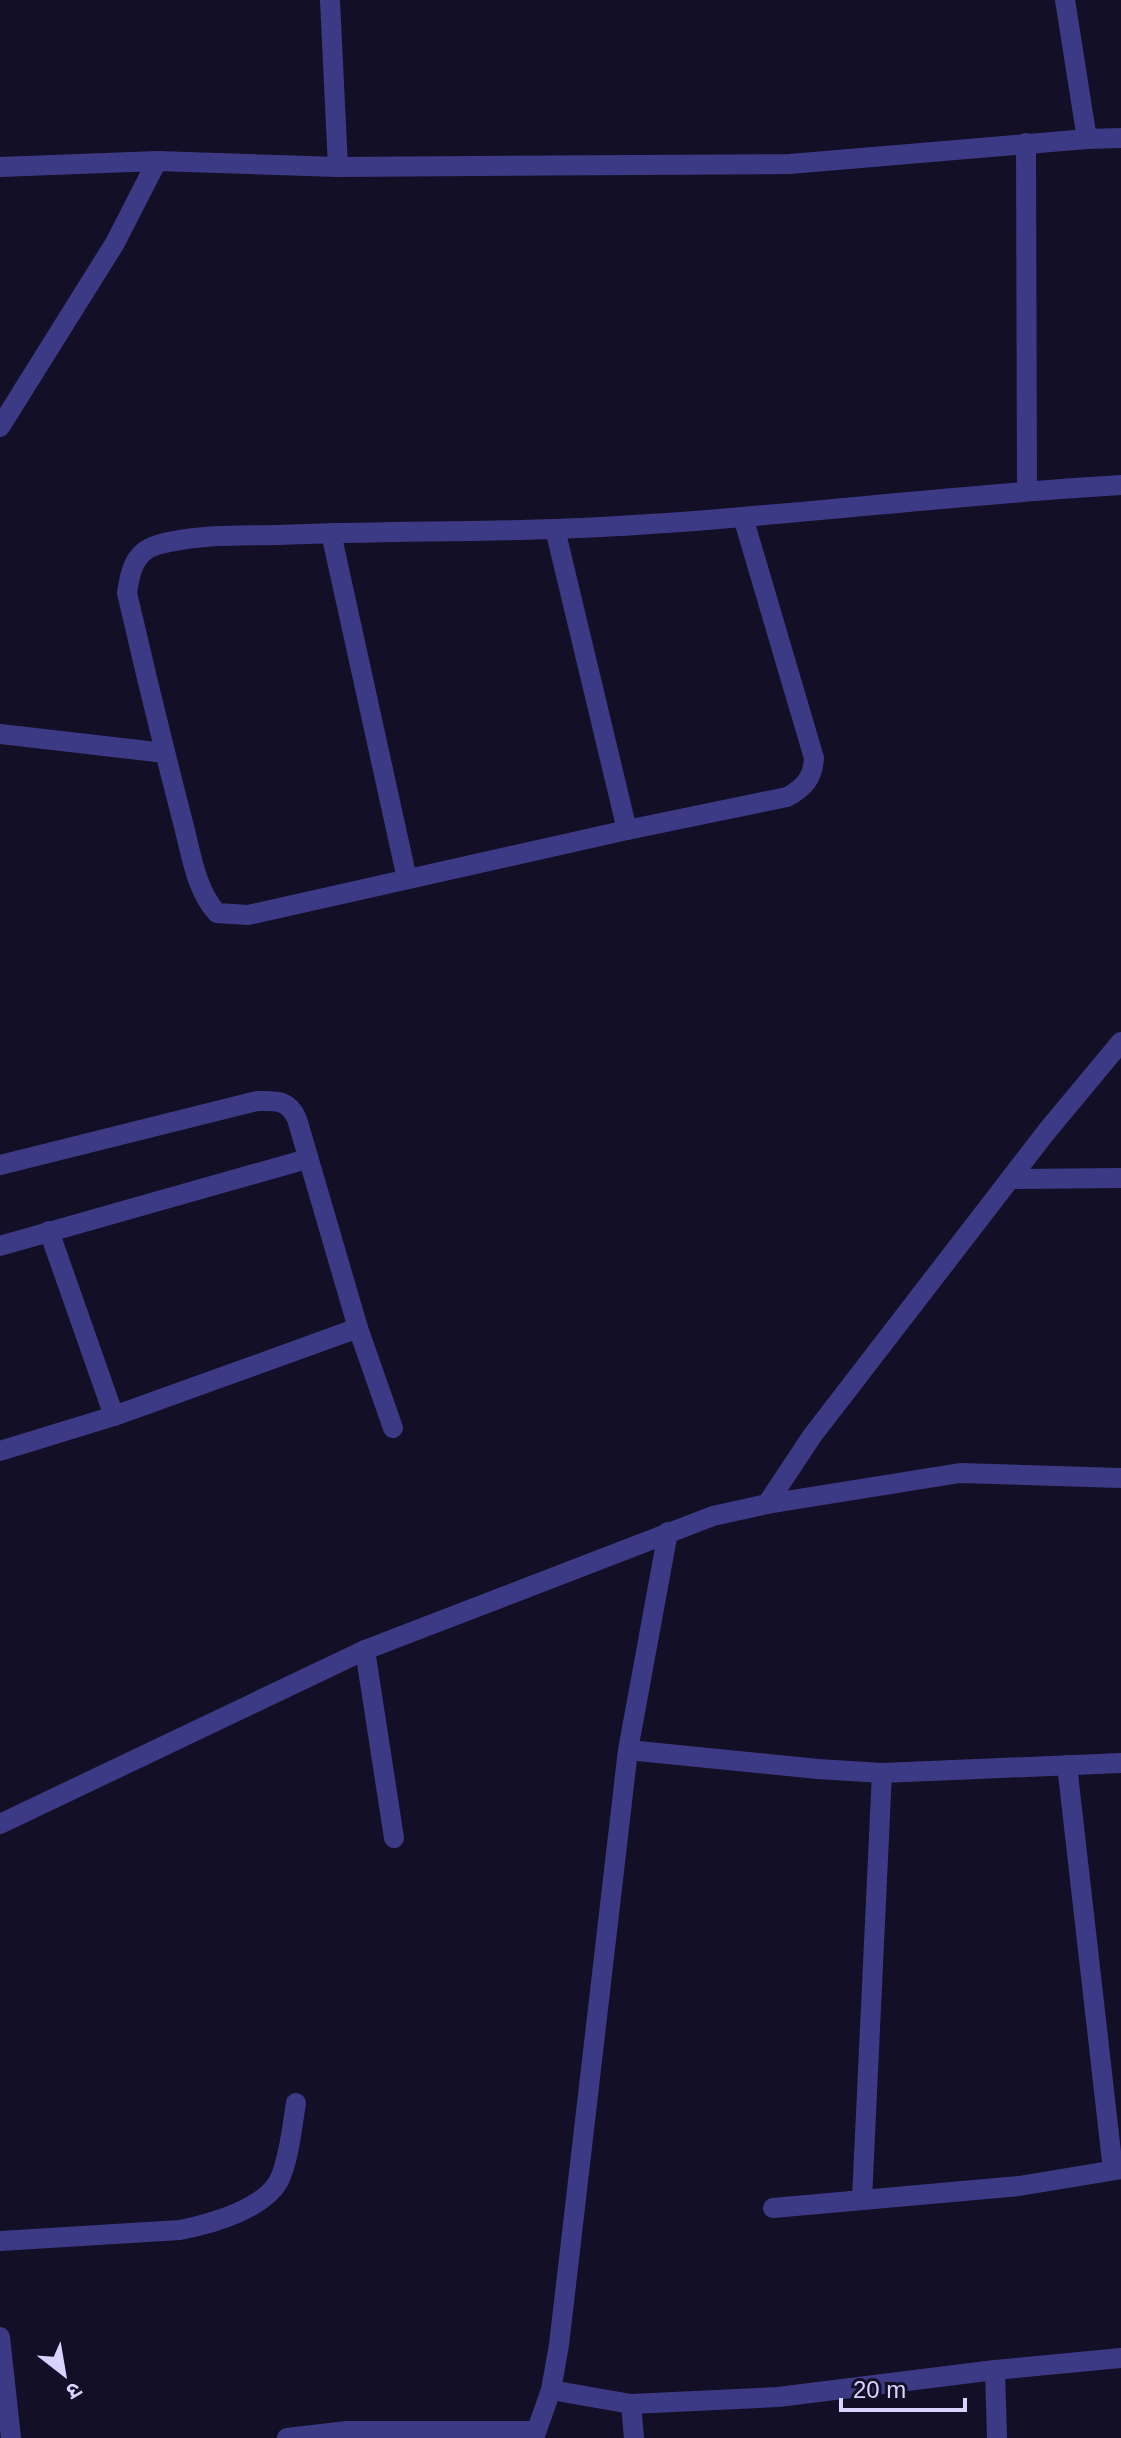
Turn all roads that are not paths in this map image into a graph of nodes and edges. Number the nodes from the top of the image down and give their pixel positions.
1 (330, 0) edge
2 (1065, 0) edge
3 (1121, 138) edge
4 (1087, 139) junction
5 (1026, 143) junction
6 (157, 161) junction
7 (0, 167) edge
8 (338, 167) junction
9 (0, 427) edge
10 (1121, 485) edge
11 (1027, 491) junction
12 (743, 517) junction
13 (555, 529) junction
14 (331, 533) junction
15 (0, 734) edge
16 (165, 753) junction
17 (627, 830) junction
18 (407, 879) junction
19 (1121, 1042) edge
20 (307, 1159) junction
21 (0, 1165) edge
22 (1121, 1178) edge
23 (1010, 1179) junction
24 (49, 1231) junction
25 (0, 1246) edge
26 (358, 1328) junction
27 (114, 1416) junction
28 (393, 1428) dead end
29 (0, 1451) edge
30 (1121, 1478) edge
31 (767, 1504) junction
32 (668, 1532) junction
33 (365, 1650) junction
34 (628, 1750) junction
35 (1121, 1763) edge
36 (1067, 1765) junction
37 (882, 1773) junction
38 (0, 1824) edge
39 (394, 1838) dead end
40 (296, 2103) dead end
41 (1117, 2170) edge
42 (862, 2199) junction
43 (773, 2208) dead end
44 (0, 2241) edge
45 (0, 2337) edge
46 (1121, 2358) edge
47 (995, 2370) junction
48 (551, 2390) junction
49 (631, 2404) junction
50 (535, 2435) edge
51 (11, 2438) edge
52 (287, 2438) edge
53 (634, 2438) edge
54 (997, 2438) edge

1 - 8 street
2 - 4 street
3 - 4 street
4 - 5 street
5 - 8 street
5 - 11 street
6 - 7 street
6 - 8 street
6 - 9 street
10 - 11 street
11 - 12 street
12 - 13 street
12 - 17 street
13 - 14 street
13 - 17 street
14 - 16 street
14 - 18 street
15 - 16 street
16 - 18 street
17 - 18 street
19 - 23 street
20 - 21 street
20 - 24 street
20 - 26 street
22 - 23 street
23 - 31 street
24 - 25 street
24 - 27 street
26 - 27 street
26 - 28 street
27 - 29 street
30 - 31 street
31 - 32 street
32 - 33 street
32 - 34 street
33 - 38 street
33 - 39 street
34 - 37 street
34 - 48 street
35 - 36 street
36 - 37 street
36 - 41 street
37 - 42 street
40 - 44 street
41 - 42 street
42 - 43 street
45 - 51 street
46 - 47 street
47 - 49 street
47 - 54 street
48 - 49 street
48 - 50 street
49 - 53 street
50 - 52 street

